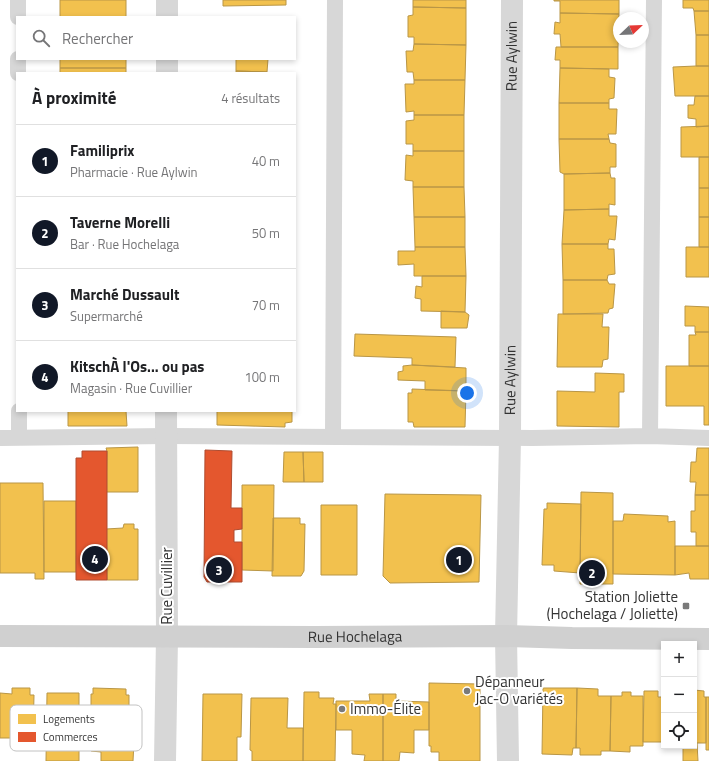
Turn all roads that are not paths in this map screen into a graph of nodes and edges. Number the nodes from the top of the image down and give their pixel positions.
1 (18, 0) edge
2 (167, 0) edge
3 (335, 0) edge
4 (512, 0) edge
5 (654, 0) edge
6 (18, 16) edge
7 (167, 16) edge
8 (18, 60) edge
9 (167, 60) edge
10 (18, 72) edge
11 (166, 72) edge
12 (19, 412) edge
13 (166, 412) edge
14 (166, 436) junction
15 (650, 436) junction
16 (333, 437) junction
17 (0, 438) edge
18 (19, 438) junction
19 (510, 438) junction
20 (709, 438) edge
21 (0, 636) edge
22 (506, 636) junction
23 (167, 637) junction
24 (709, 639) edge
25 (165, 761) edge
26 (508, 761) edge

1 - 6 lane
2 - 7 street
3 - 16 lane
4 - 19 street, Rue Aylwin
5 - 15 lane
8 - 10 lane
9 - 11 street
12 - 18 lane
13 - 14 street, Rue Cuvillier
14 - 16 lane
14 - 18 lane
14 - 23 street, Rue Cuvillier
15 - 19 lane
15 - 20 lane
16 - 19 lane
17 - 18 lane
19 - 22 street, Rue Aylwin
21 - 23 street, Rue Hochelaga
22 - 23 street, Rue Hochelaga
22 - 24 street, Rue Hochelaga
22 - 26 street, Rue Aylwin
23 - 25 street, Rue Cuvillier

